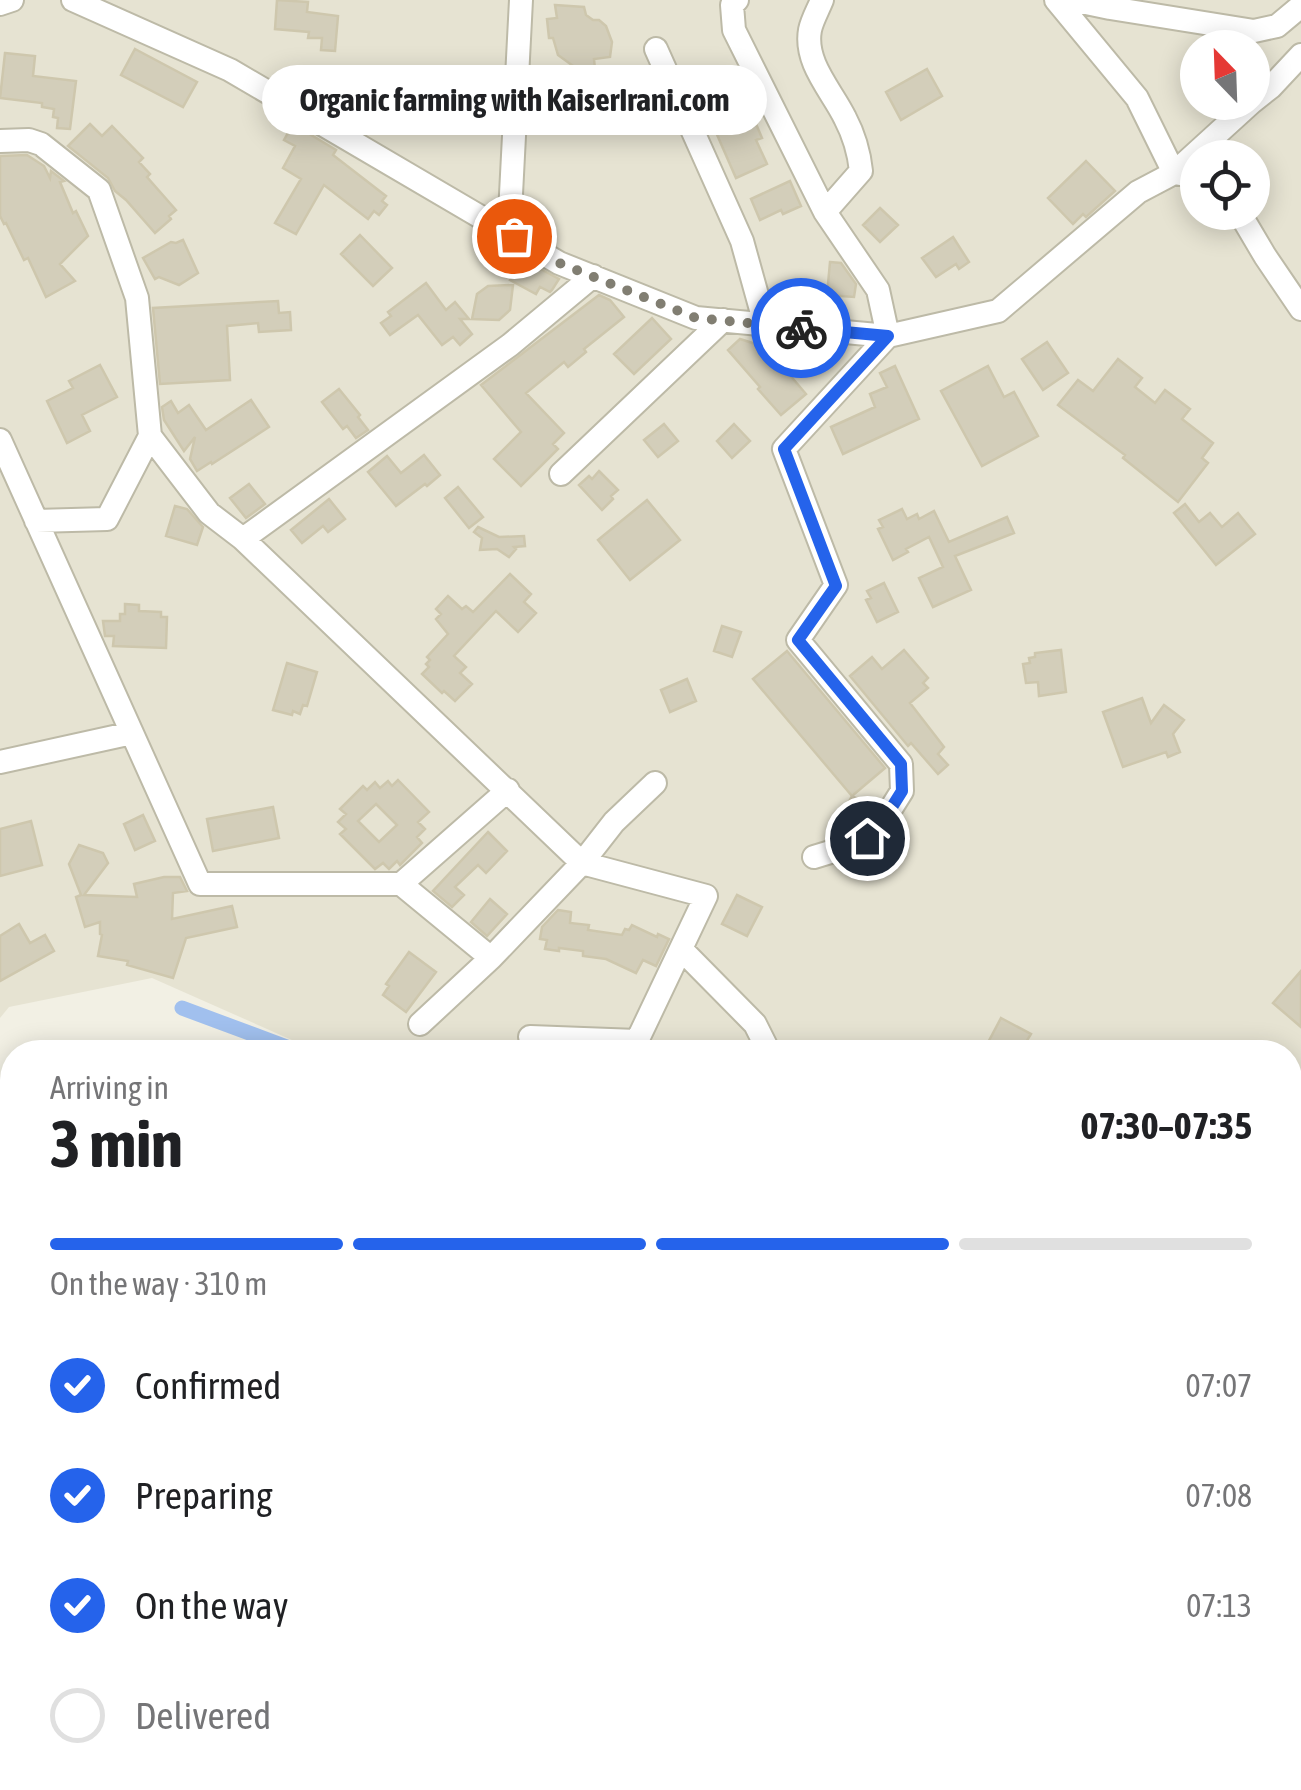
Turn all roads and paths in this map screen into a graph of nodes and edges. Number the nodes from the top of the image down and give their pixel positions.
1 (12, 0) edge
2 (72, 0) edge
3 (521, 0) edge
4 (737, 0) edge
5 (822, 0) edge
6 (1056, 0) edge
7 (1072, 0) edge
8 (0, 4) edge
9 (1301, 6) edge
10 (656, 49) dead end
11 (1301, 55) edge
12 (1270, 89) edge
13 (1236, 120) edge
14 (0, 140) edge
15 (1218, 140) edge
16 (1180, 166) edge
17 (1180, 177) edge
18 (825, 212) junction
19 (1251, 230) edge
20 (509, 234) junction
21 (593, 276) junction
22 (1301, 308) edge
23 (723, 320) junction
24 (765, 324) junction
25 (888, 336) junction
26 (150, 436) junction
27 (0, 440) edge
28 (561, 474) dead end
29 (36, 521) junction
30 (243, 539) junction
31 (132, 733) junction
32 (0, 762) edge
33 (655, 784) dead end
34 (508, 790) junction
35 (814, 856) dead end
36 (582, 863) junction
37 (401, 884) junction
38 (681, 948) junction
39 (491, 958) junction
40 (420, 1024) dead end
41 (532, 1040) edge
42 (554, 1040) edge
43 (642, 1040) edge
44 (763, 1040) edge

1 - 8 street
2 - 20 street
3 - 20 street
4 - 18 street
5 - 18 street
6 - 16 street
7 - 9 street
10 - 24 street
11 - 12 street
13 - 15 street
14 - 26 street
17 - 25 street
18 - 25 street
19 - 22 street
20 - 21 street
21 - 23 street
21 - 30 street
23 - 24 street
23 - 28 street
24 - 25 street
25 - 35 street
26 - 29 street
26 - 30 street
27 - 29 street
29 - 31 street
30 - 34 street
31 - 32 street
31 - 37 street
33 - 36 street
34 - 36 street
34 - 37 street
36 - 38 street
36 - 39 street
37 - 39 street
38 - 43 street
38 - 44 street
39 - 40 street
41 - 42 street

